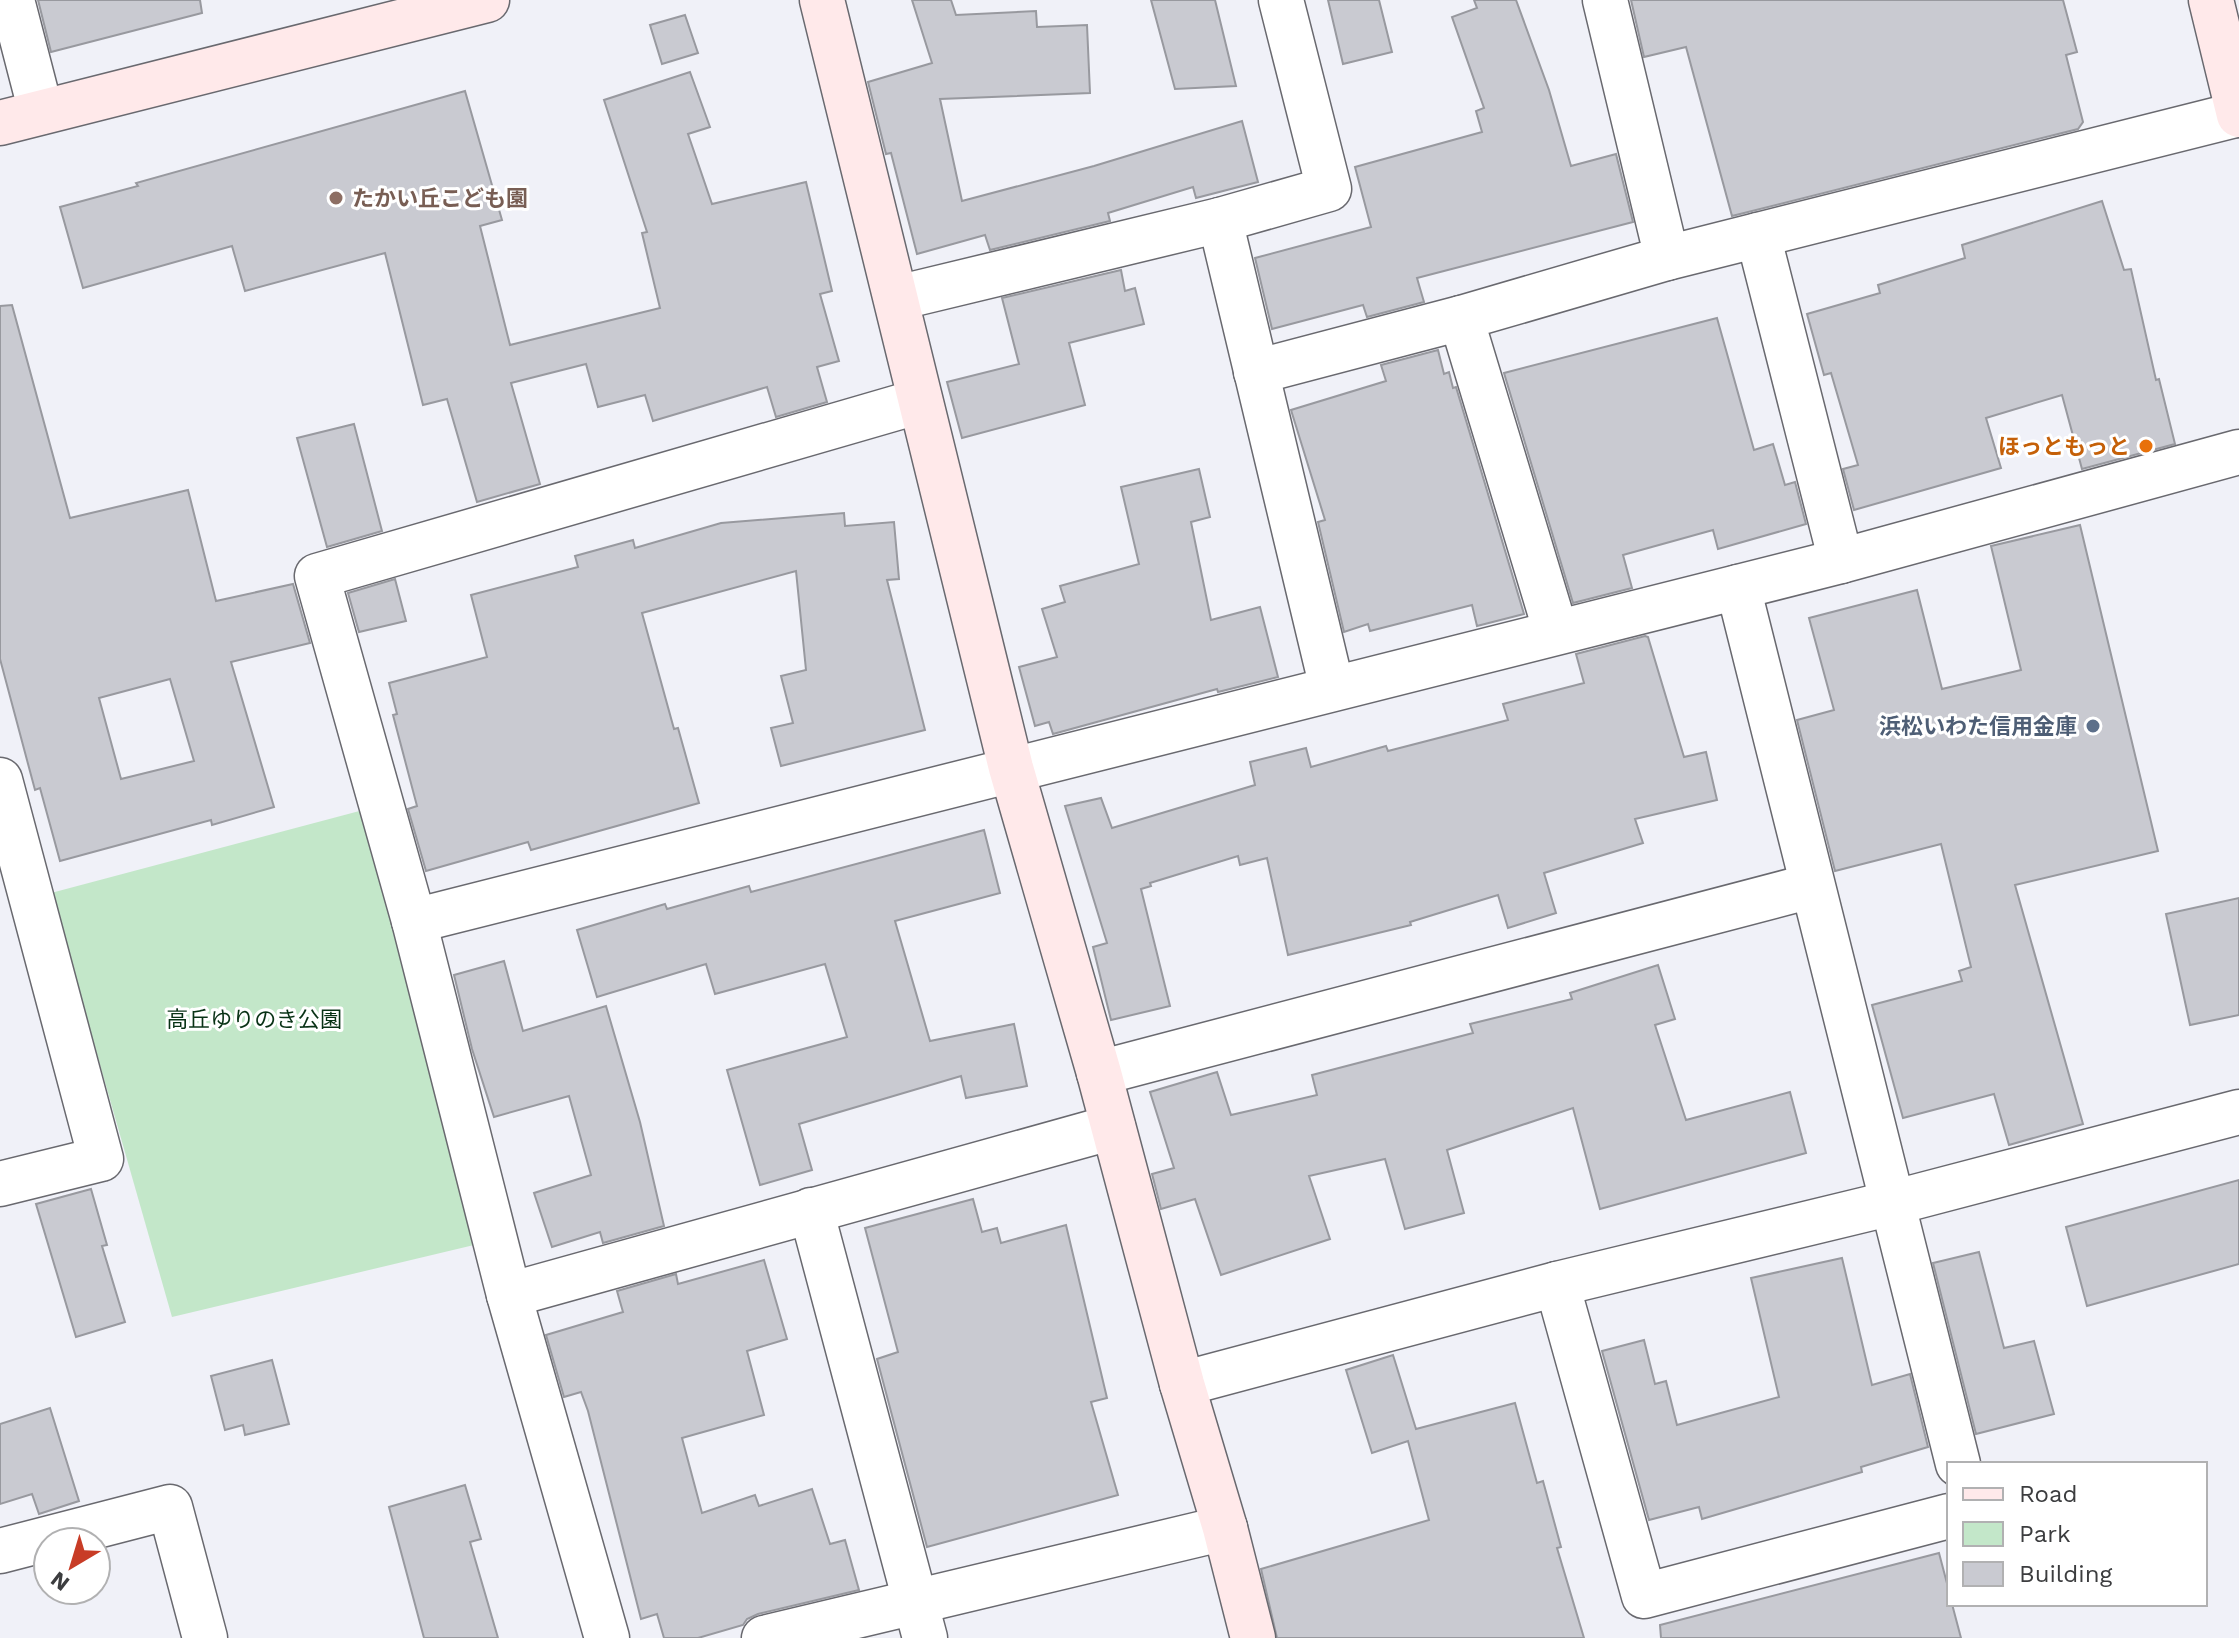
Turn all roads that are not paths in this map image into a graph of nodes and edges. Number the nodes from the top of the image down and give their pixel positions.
1 (12, 0) edge
2 (487, 0) edge
3 (822, 0) edge
4 (1281, 0) edge
5 (1605, 0) edge
6 (2211, 0) edge
7 (437, 6) edge
8 (41, 112) junction
9 (2239, 115) edge
10 (0, 123) edge
11 (1220, 220) junction
12 (1758, 235) junction
13 (1667, 258) junction
14 (897, 298) junction
15 (1461, 318) junction
16 (1256, 372) junction
17 (920, 401) junction
18 (2239, 452) edge
19 (1841, 561) junction
20 (1738, 587) junction
21 (1556, 632) junction
22 (1332, 688) junction
23 (1011, 768) junction
24 (0, 780) edge
25 (1811, 886) junction
26 (414, 921) junction
27 (1099, 1073) junction
28 (2239, 1112) edge
29 (1113, 1127) junction
30 (0, 1184) edge
31 (1892, 1203) junction
32 (811, 1210) junction
33 (1557, 1284) junction
34 (509, 1295) junction
35 (1182, 1384) junction
36 (1957, 1462) edge
37 (1947, 1517) edge
38 (1225, 1528) junction
39 (0, 1551) edge
40 (920, 1620) edge
41 (205, 1638) edge
42 (607, 1638) edge
43 (764, 1638) edge
44 (1253, 1638) edge

1 - 8 street
2 - 7 street
3 - 14 street
4 - 11 street
5 - 13 street
6 - 9 street
7 - 8 street
8 - 10 street
9 - 12 street
11 - 14 street
11 - 16 street
12 - 13 street
12 - 19 street
13 - 15 street
14 - 17 street
15 - 16 street
15 - 21 street
16 - 22 street
17 - 23 street
17 - 26 street
18 - 19 street
19 - 20 street
20 - 21 street
20 - 25 street
21 - 22 street
22 - 23 street
23 - 26 street
23 - 27 street
24 - 30 street
25 - 27 street
25 - 31 street
26 - 34 street
27 - 29 street
28 - 31 street
29 - 32 street
29 - 35 street
31 - 33 street
31 - 36 street
32 - 34 street
32 - 40 street
33 - 35 street
33 - 37 street
34 - 42 street
35 - 38 street
38 - 40 street
38 - 44 street
39 - 41 street
40 - 43 street

